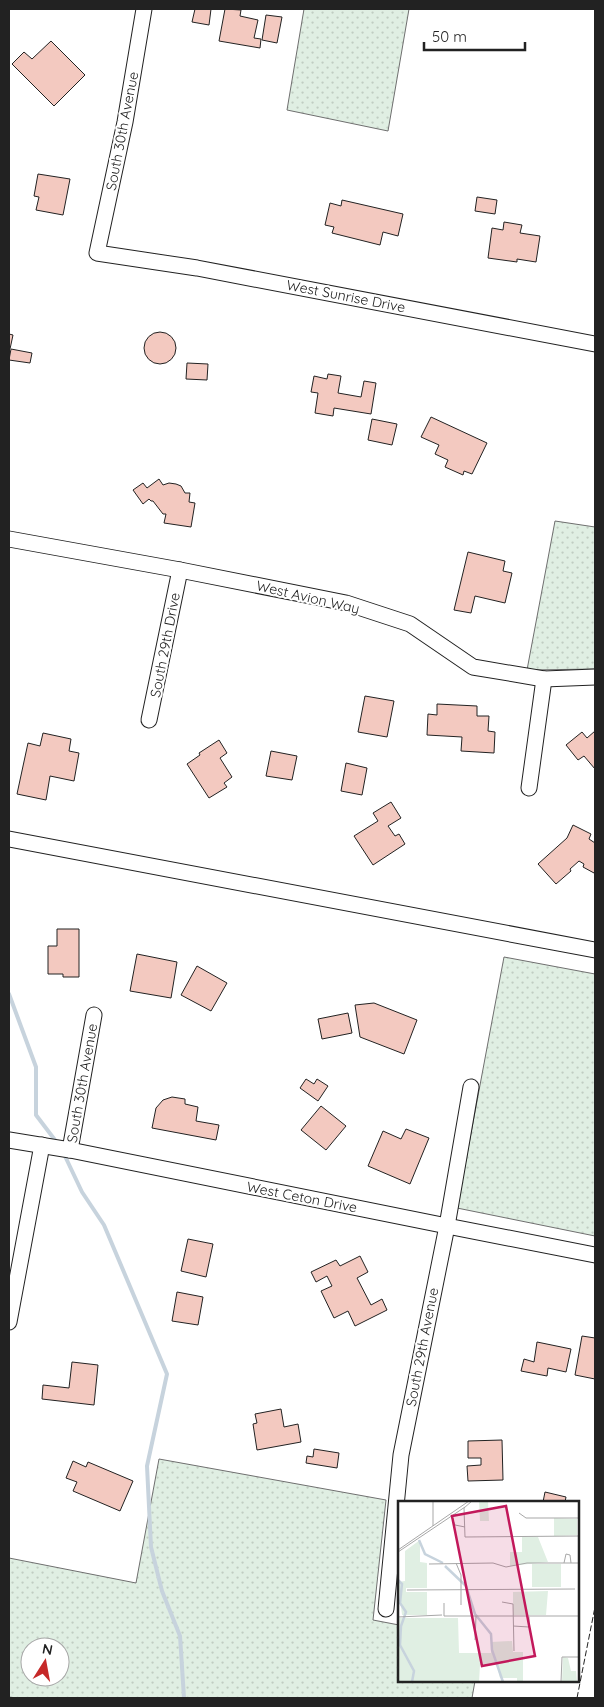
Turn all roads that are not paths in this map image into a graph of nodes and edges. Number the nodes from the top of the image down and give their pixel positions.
1 (144, 9) edge
2 (97, 253) joint
3 (595, 344) edge
4 (9, 539) edge
5 (180, 570) junction
6 (595, 677) edge
7 (544, 679) junction
8 (150, 720) dead end
9 (529, 788) dead end
10 (9, 839) edge
11 (595, 950) edge
12 (94, 1015) dead end
13 (471, 1087) dead end
14 (9, 1140) edge
15 (42, 1145) junction
16 (70, 1150) junction
17 (447, 1226) junction
18 (595, 1255) edge
19 (9, 1322) edge
20 (386, 1609) dead end

1 - 2 street, South 30th Avenue
2 - 3 street, West Sunrise Drive
4 - 5 street, West Avion Way
5 - 7 street, West Avion Way
5 - 8 street, South 29th Drive
6 - 7 street, West Avion Way
7 - 9 street
10 - 11 street
12 - 16 street, South 30th Avenue
13 - 17 street, South 29th Avenue
14 - 15 street, West Ceton Drive
15 - 16 street, West Ceton Drive
15 - 19 street
16 - 17 street, West Ceton Drive
17 - 18 street, West Ceton Drive
17 - 20 street, South 29th Avenue

